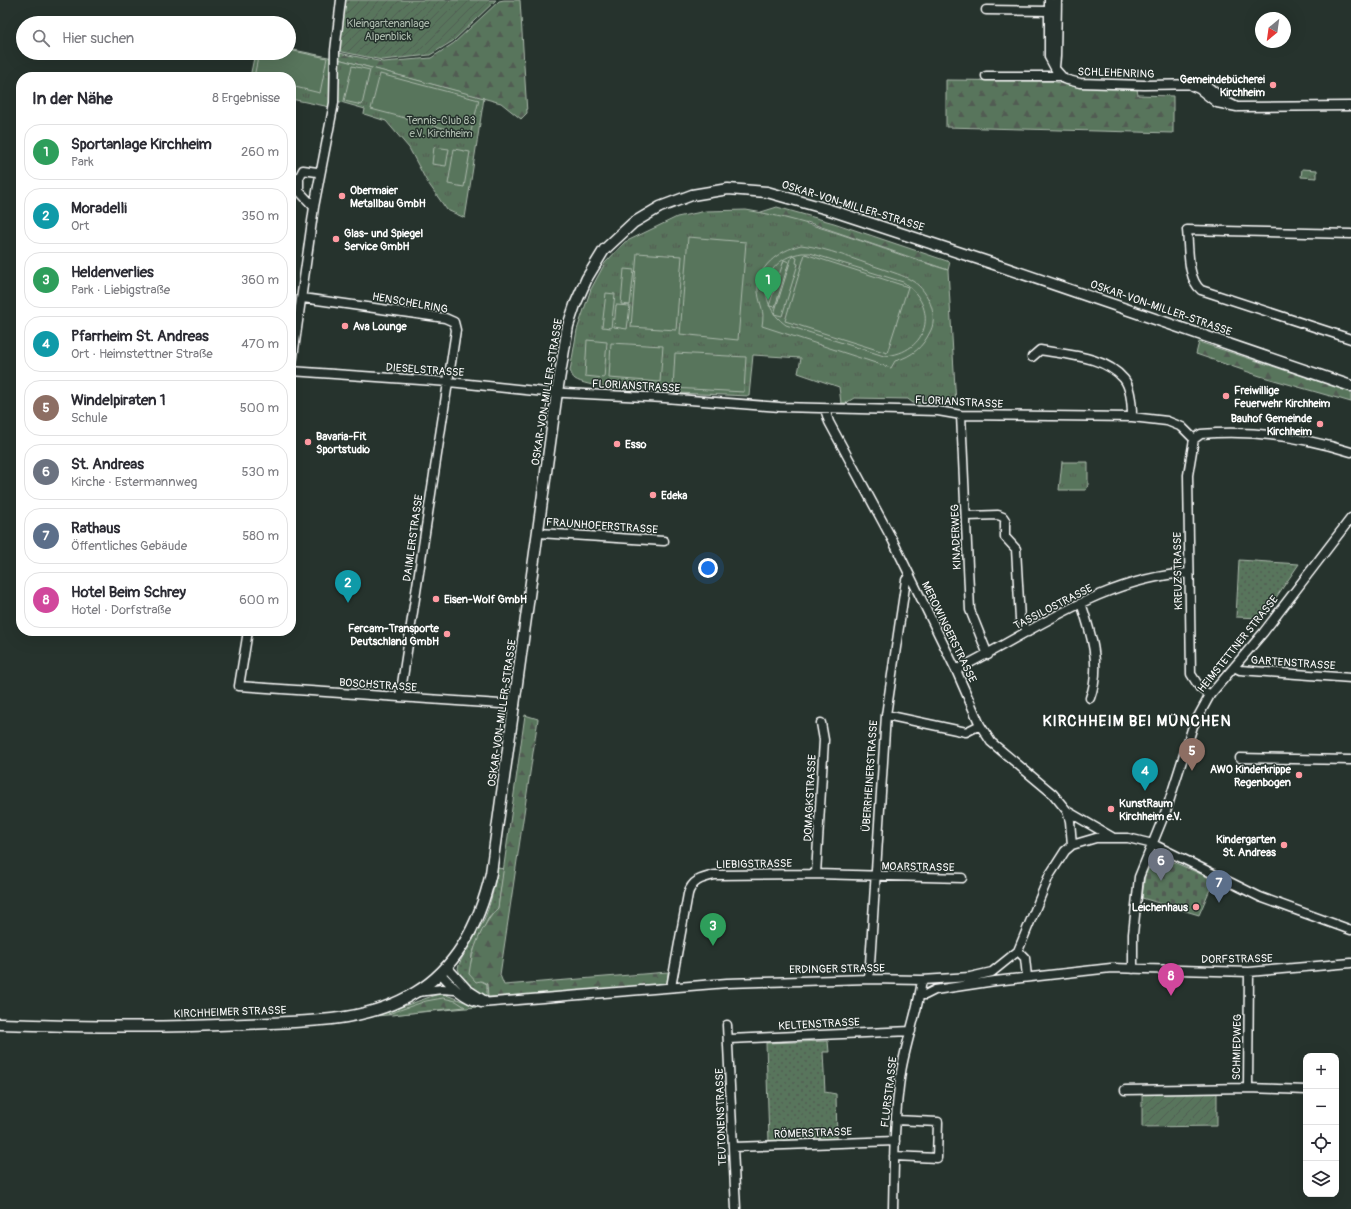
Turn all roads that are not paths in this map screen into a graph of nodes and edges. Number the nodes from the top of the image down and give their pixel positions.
1 (341, 0) edge
2 (1049, 0) edge
3 (1057, 0) edge
4 (986, 10) dead end
5 (1049, 11) junction
6 (1054, 67) junction
7 (986, 76) dead end
8 (1060, 76) junction
9 (1351, 106) edge
10 (320, 175) junction
11 (314, 207) junction
12 (1351, 234) edge
13 (303, 298) junction
14 (1351, 338) edge
15 (296, 341) edge
16 (1032, 357) dead end
17 (296, 371) edge
18 (449, 382) junction
19 (1351, 386) edge
20 (557, 392) junction
21 (825, 409) junction
22 (961, 414) junction
23 (1132, 417) junction
24 (1194, 439) junction
25 (1351, 452) edge
26 (967, 516) junction
27 (1351, 518) edge
28 (539, 533) junction
29 (664, 541) dead end
30 (1188, 573) junction
31 (910, 577) junction
32 (1081, 603) junction
33 (1028, 632) junction
34 (247, 636) edge
35 (988, 655) junction
36 (1234, 667) junction
37 (956, 670) junction
38 (1351, 678) edge
39 (1210, 695) junction
40 (400, 698) junction
41 (1090, 698) dead end
42 (515, 705) junction
43 (886, 715) junction
44 (821, 723) dead end
45 (980, 725) junction
46 (1240, 758) dead end
47 (1351, 760) edge
48 (1067, 811) junction
49 (1112, 837) junction
50 (1153, 844) junction
51 (1072, 845) junction
52 (816, 874) junction
53 (874, 877) junction
54 (962, 878) dead end
55 (1351, 930) edge
56 (1018, 951) junction
57 (1351, 963) edge
58 (443, 969) junction
59 (1134, 969) junction
60 (992, 972) junction
61 (1249, 972) junction
62 (1027, 977) junction
63 (869, 979) junction
64 (922, 980) junction
65 (994, 981) junction
66 (671, 987) junction
67 (455, 990) junction
68 (415, 993) junction
69 (920, 995) junction
70 (488, 1002) junction
71 (0, 1024) edge
72 (728, 1025) dead end
73 (911, 1030) junction
74 (729, 1039) junction
75 (1248, 1088) junction
76 (1125, 1090) dead end
77 (1303, 1090) edge
78 (896, 1120) junction
79 (894, 1141) junction
80 (733, 1147) junction
81 (894, 1156) junction
82 (736, 1209) edge
83 (893, 1209) edge

1 - 10 street
2 - 5 street
3 - 6 street
4 - 5 street
5 - 6 street
6 - 8 street
7 - 8 street, SCHLEHENRING
8 - 9 street, SCHLEHENRING
10 - 11 street
10 - 11 street
11 - 13 street
12 - 14 street
13 - 15 street
13 - 18 street, HENSCHELRING
16 - 23 street
17 - 18 street, DIESELSTRASSE
18 - 20 street, DIESELSTRASSE
18 - 40 street, DAIMLERSTRASSE
19 - 20 main road, OSKAR-VON-MILLER-STRASSE
20 - 21 street, FLORIANSTRASSE
20 - 28 main road, OSKAR-VON-MILLER-STRASSE
21 - 22 street, FLORIANSTRASSE
21 - 31 street, MEROWINGERSTRASSE
22 - 23 street, FLORIANSTRASSE
22 - 26 street, KINADERWEG
23 - 24 street, FLORIANSTRASSE
24 - 25 street
24 - 30 street, KREUZSTRASSE
26 - 33 street
26 - 35 street, KINADERWEG
27 - 36 street, HEIMSTETTNER STRASSE
28 - 29 street, FRAUNHOFERSTRASSE
28 - 42 main road, OSKAR-VON-MILLER-STRASSE
30 - 32 street, TASSILOSTRASSE
30 - 39 street, KREUZSTRASSE
31 - 37 street, MEROWINGERSTRASSE
31 - 43 street, ÜBERRHEINERSTRASSE
32 - 33 street, TASSILOSTRASSE
32 - 41 street
33 - 35 street, TASSILOSTRASSE
34 - 40 street, BOSCHSTRASSE
35 - 37 street, TASSILOSTRASSE
36 - 38 street, GARTENSTRASSE
36 - 39 street, HEIMSTETTNER STRASSE
37 - 45 street, MEROWINGERSTRASSE
39 - 50 street, HEIMSTETTNER STRASSE
40 - 42 street, BOSCHSTRASSE
42 - 58 main road, OSKAR-VON-MILLER-STRASSE
43 - 45 street
43 - 53 street, ÜBERRHEINERSTRASSE
44 - 52 street, DOMAGKSTRASSE
45 - 48 street, MEROWINGERSTRASSE
46 - 47 street
48 - 49 street
48 - 51 street, MEROWINGERSTRASSE
49 - 50 street
49 - 51 street
50 - 55 street
50 - 59 street, HEIMSTETTNER STRASSE
51 - 56 street, ERDINGER STRASSE
52 - 53 street, LIEBIGSTRASSE
52 - 66 street, LIEBIGSTRASSE
53 - 54 street, MOARSTRASSE
53 - 63 street, ÜBERRHEINERSTRASSE
56 - 60 street, ERDINGER STRASSE
56 - 62 street
57 - 61 street, DORFSTRASSE
58 - 67 street, ERDINGER STRASSE
58 - 68 main road, KIRCHHEIMER STRASSE
58 - 70 street
59 - 61 street, DORFSTRASSE
59 - 62 street, DORFSTRASSE
60 - 64 street, ERDINGER STRASSE
60 - 65 street
61 - 75 street, SCHMIEDWEG
62 - 65 street, DORFSTRASSE
63 - 64 street, ERDINGER STRASSE
63 - 66 street, ERDINGER STRASSE
64 - 69 street, FLURSTRASSE
65 - 69 street, DORFSTRASSE
66 - 70 street, ERDINGER STRASSE
67 - 68 street, ERDINGER STRASSE
67 - 70 street, ERDINGER STRASSE
68 - 71 main road, KIRCHHEIMER STRASSE
69 - 73 street, FLURSTRASSE
72 - 74 street, TEUTONENSTRASSE
73 - 74 street, KELTENSTRASSE
73 - 78 street, FLURSTRASSE
74 - 80 street, TEUTONENSTRASSE
75 - 76 street
75 - 77 street, SCHMIEDWEG
78 - 79 street, FLURSTRASSE
78 - 81 street
79 - 80 street, RÖMERSTRASSE
79 - 81 street, FLURSTRASSE
80 - 82 street, TEUTONENSTRASSE
81 - 83 street, FLURSTRASSE

